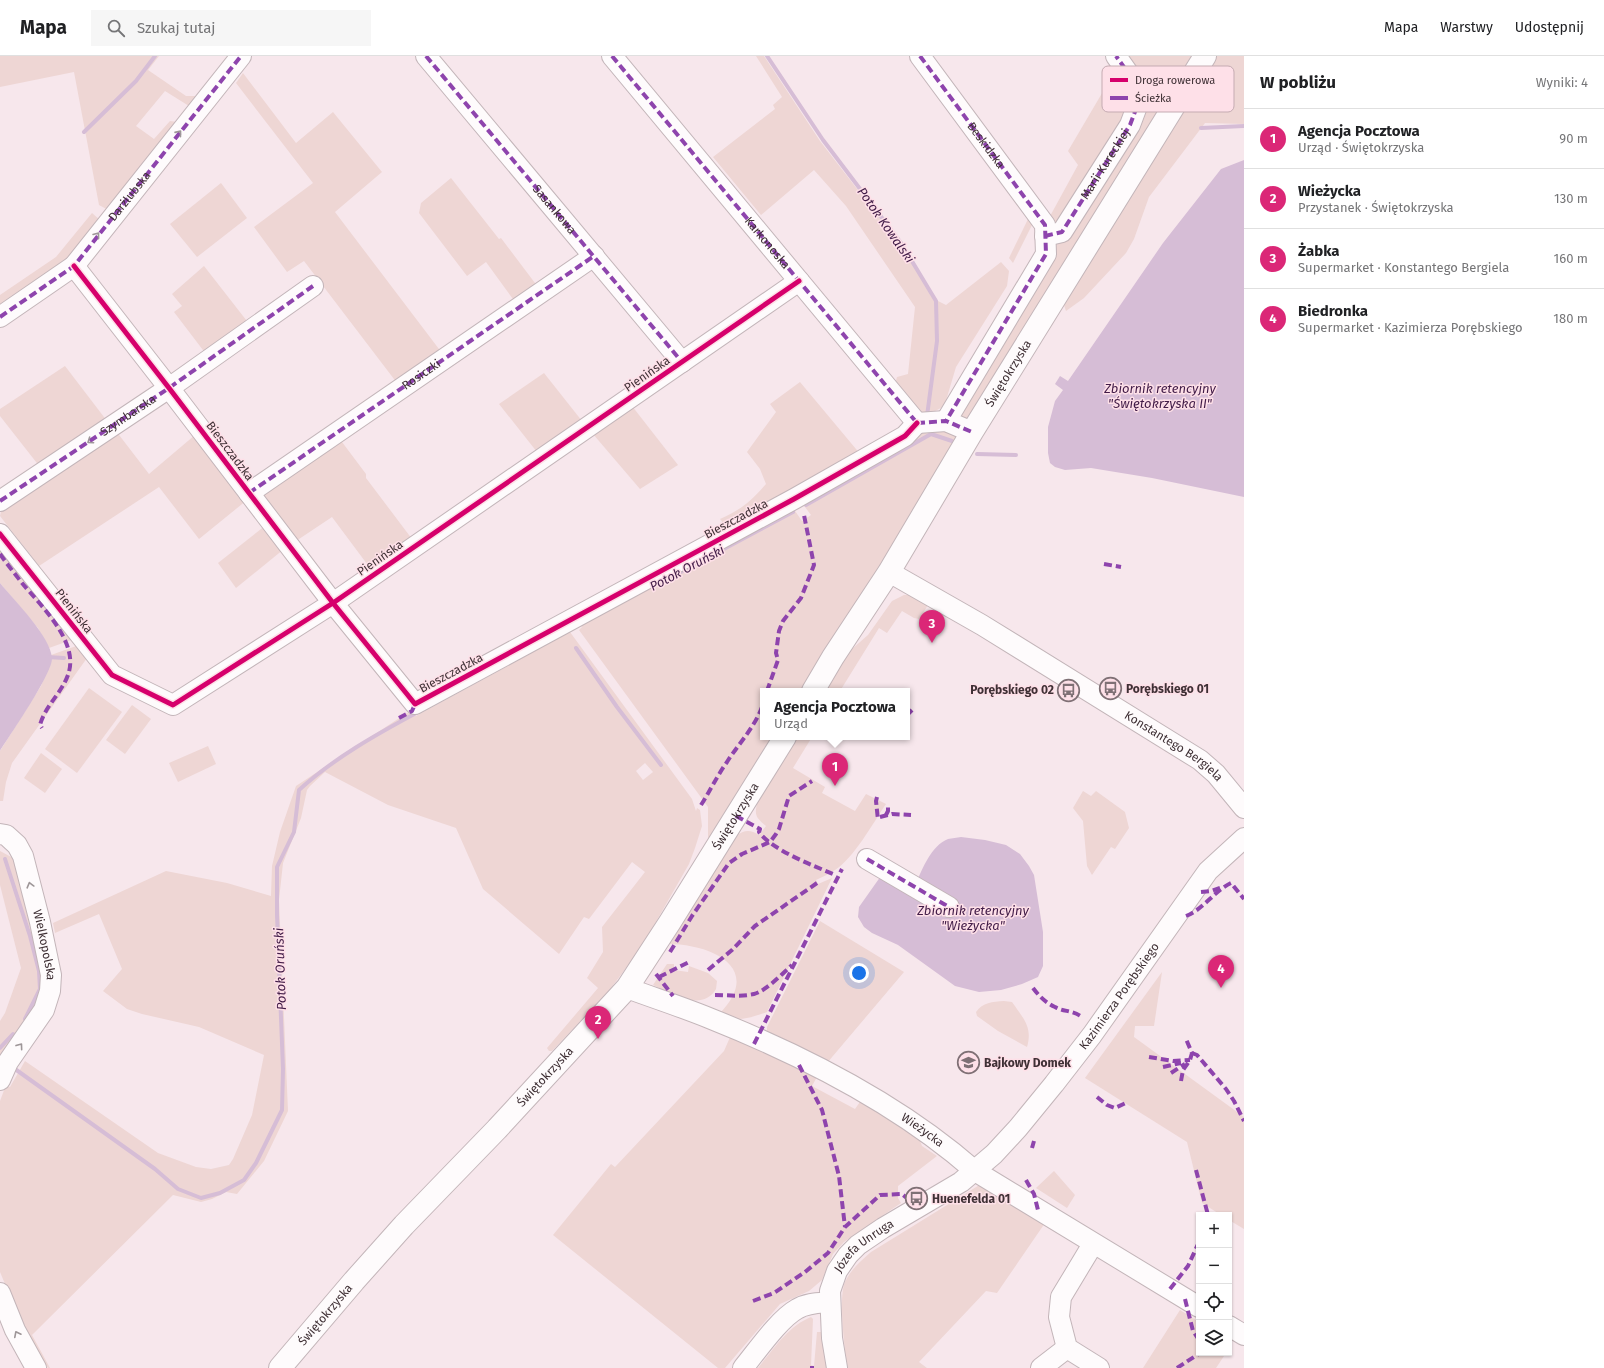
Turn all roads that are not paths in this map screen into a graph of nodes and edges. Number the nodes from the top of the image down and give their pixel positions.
1 (241, 56) edge
2 (426, 56) edge
3 (612, 56) edge
4 (920, 56) edge
5 (1116, 56) edge
6 (1205, 56) edge
7 (1123, 66) edge
8 (1199, 66) edge
9 (1135, 112) edge
10 (1170, 112) edge
11 (1046, 236) junction
12 (594, 256) junction
13 (74, 266) junction
14 (799, 281) junction
15 (313, 286) dead end
16 (0, 317) edge
17 (682, 362) junction
18 (169, 388) junction
19 (946, 421) junction
20 (917, 423) junction
21 (972, 432) junction
22 (249, 493) junction
23 (0, 501) edge
24 (0, 534) edge
25 (889, 572) junction
26 (333, 603) junction
27 (815, 688) edge
28 (783, 740) edge
29 (1244, 808) edge
30 (0, 834) edge
31 (1244, 838) edge
32 (867, 859) dead end
33 (949, 907) dead end
34 (626, 988) junction
35 (0, 1080) edge
36 (975, 1171) junction
37 (1093, 1244) junction
38 (0, 1293) edge
39 (830, 1302) junction
40 (1196, 1305) edge
41 (1232, 1328) edge
42 (1244, 1335) edge
43 (1067, 1348) junction
44 (36, 1368) edge
45 (280, 1368) edge
46 (743, 1368) edge
47 (836, 1368) edge
48 (1041, 1368) edge
49 (1099, 1368) edge

13 -> 1 street, Darżlubska
2 - 12 street, Sasankowa
3 - 14 street, Karkonoska
4 - 11 street, Beskidzka
5 - 7 street, Marii Kureckiej
6 - 8 main road, Świętokrzyska
9 - 11 street, Marii Kureckiej
10 - 21 main road, Świętokrzyska
11 - 19 street
12 - 17 street, Sasankowa
12 - 22 street, Rosiczki
13 - 16 street, Darżlubska
13 - 18 street, Bieszczadzka
14 - 17 street, Pienińska
14 - 20 street, Karkonoska
15 - 18 street, Szymbarska
17 - 26 street, Pienińska
18 - 22 street, Bieszczadzka
18 -> 23 street, Szymbarska
19 - 20 street
19 - 21 street
20 - 26 street, Bieszczadzka
21 - 25 main road, Świętokrzyska
22 - 26 street, Bieszczadzka
24 - 26 street, Pienińska
25 - 27 main road, Świętokrzyska
25 - 29 street, Konstantego Bergiela
28 - 34 main road, Świętokrzyska
35 -> 30 street, Wielkopolska
31 - 36 street, Kazimierza Porębskiego
32 - 33 street
34 - 36 street, Wieżycka
34 - 45 main road, Świętokrzyska
36 - 37 street, Wieżycka
36 - 39 street, Józefa Unruga
37 - 40 street, Wieżycka
37 - 43 street
44 -> 38 street
39 - 46 street
39 - 47 street, Józefa Unruga
41 - 42 street
43 - 48 street
43 - 49 street

